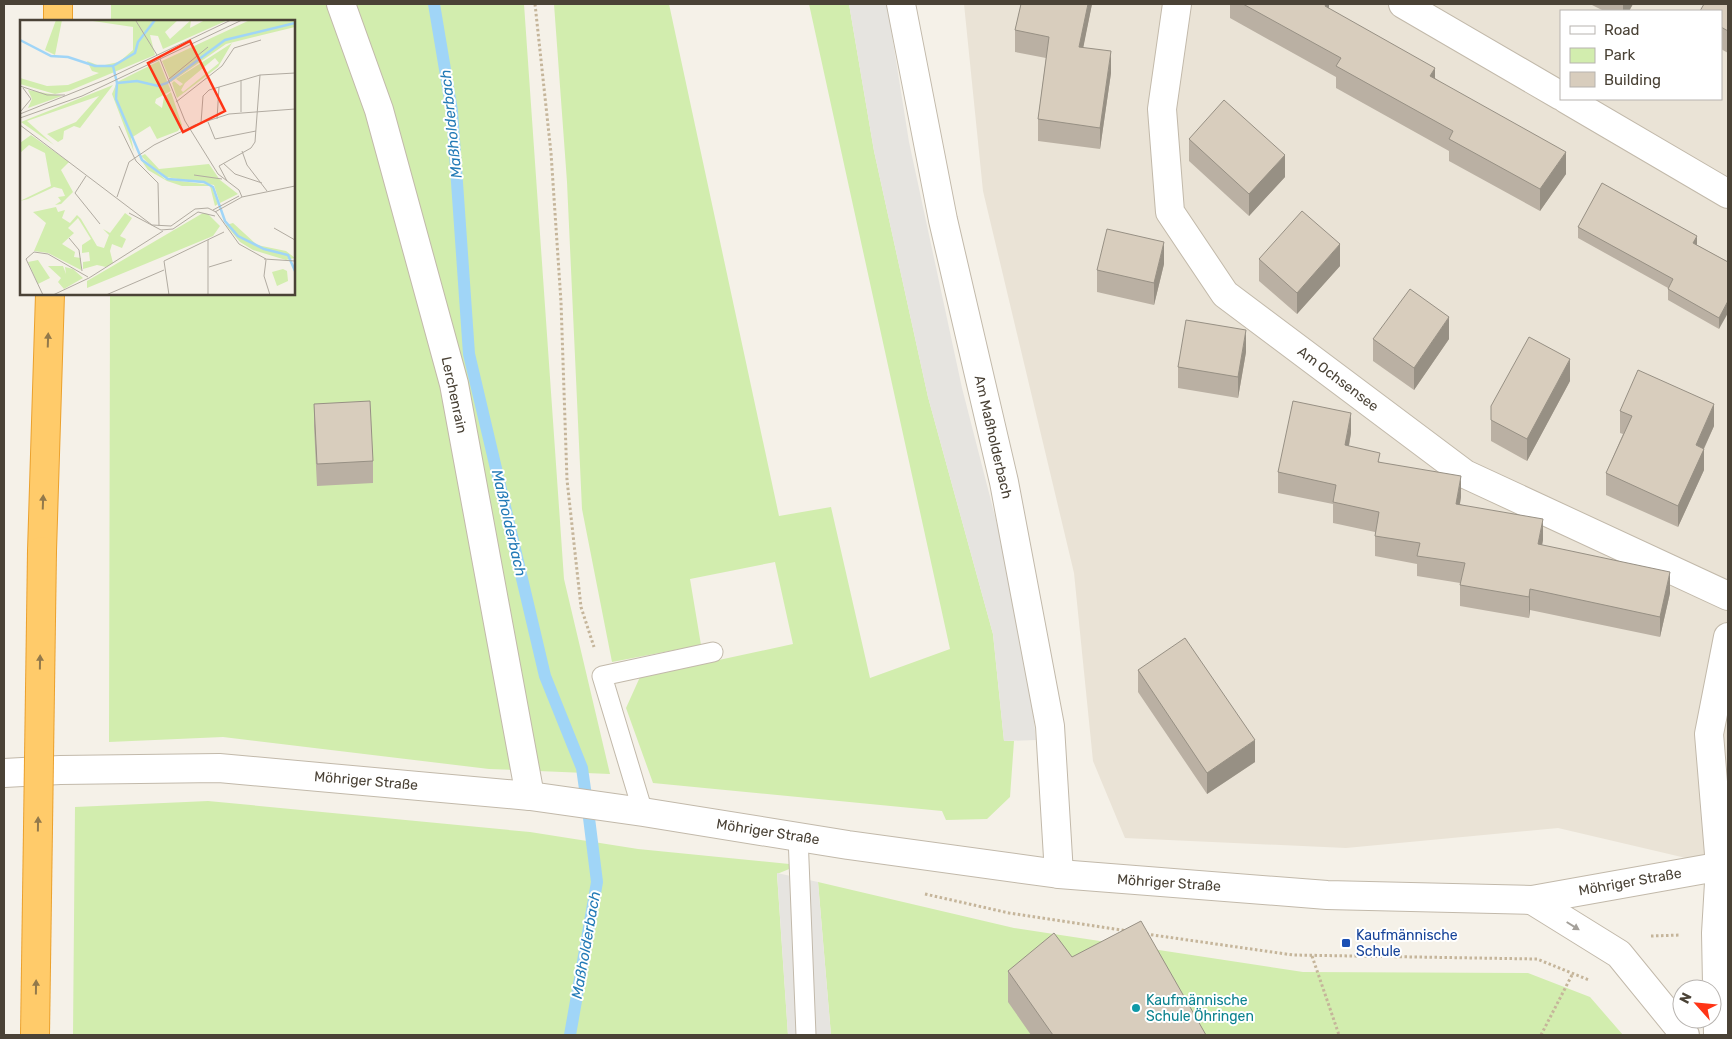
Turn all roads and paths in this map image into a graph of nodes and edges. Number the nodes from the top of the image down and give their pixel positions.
1 (58, 4) edge
2 (341, 4) edge
3 (535, 4) edge
4 (901, 4) edge
5 (1177, 4) edge
6 (1403, 4) edge
7 (58, 20) edge
8 (1560, 95) edge
9 (1568, 100) edge
10 (1728, 194) edge
11 (50, 295) edge
12 (1728, 596) edge
13 (1728, 637) edge
14 (713, 652) dead end
15 (602, 676) junction
16 (4, 773) edge
17 (530, 796) junction
18 (643, 812) junction
19 (798, 836) junction
20 (1724, 865) edge
21 (1059, 874) junction
22 (923, 894) dead end
23 (1532, 900) junction
24 (1716, 933) junction
25 (1619, 954) junction
26 (1312, 956) junction
27 (1573, 973) junction
28 (35, 1035) edge
29 (806, 1035) edge
30 (1339, 1035) edge
31 (1542, 1035) edge
32 (1685, 1035) edge
33 (1718, 1035) edge

1 - 7 highway
2 - 17 street, Lerchenrain
3 - 15 path
4 - 21 street, Am Maßholderbach
5 - 12 street, Am Ochsensee
6 - 8 street
9 - 10 street
28 -> 11 highway, bridge
13 - 20 street
14 - 15 lane
15 - 18 lane
16 - 17 street, Möhriger Straße
17 - 18 street, Möhriger Straße
18 - 19 street, Möhriger Straße
19 - 21 street, Möhriger Straße
19 - 29 lane
20 - 23 street, Möhriger Straße
20 - 24 street
21 - 23 street, Möhriger Straße
22 - 26 path
23 -> 25 street
24 - 25 path
24 - 33 street
25 - 27 path
25 - 32 street
26 - 27 path
26 - 30 path
27 - 31 path

